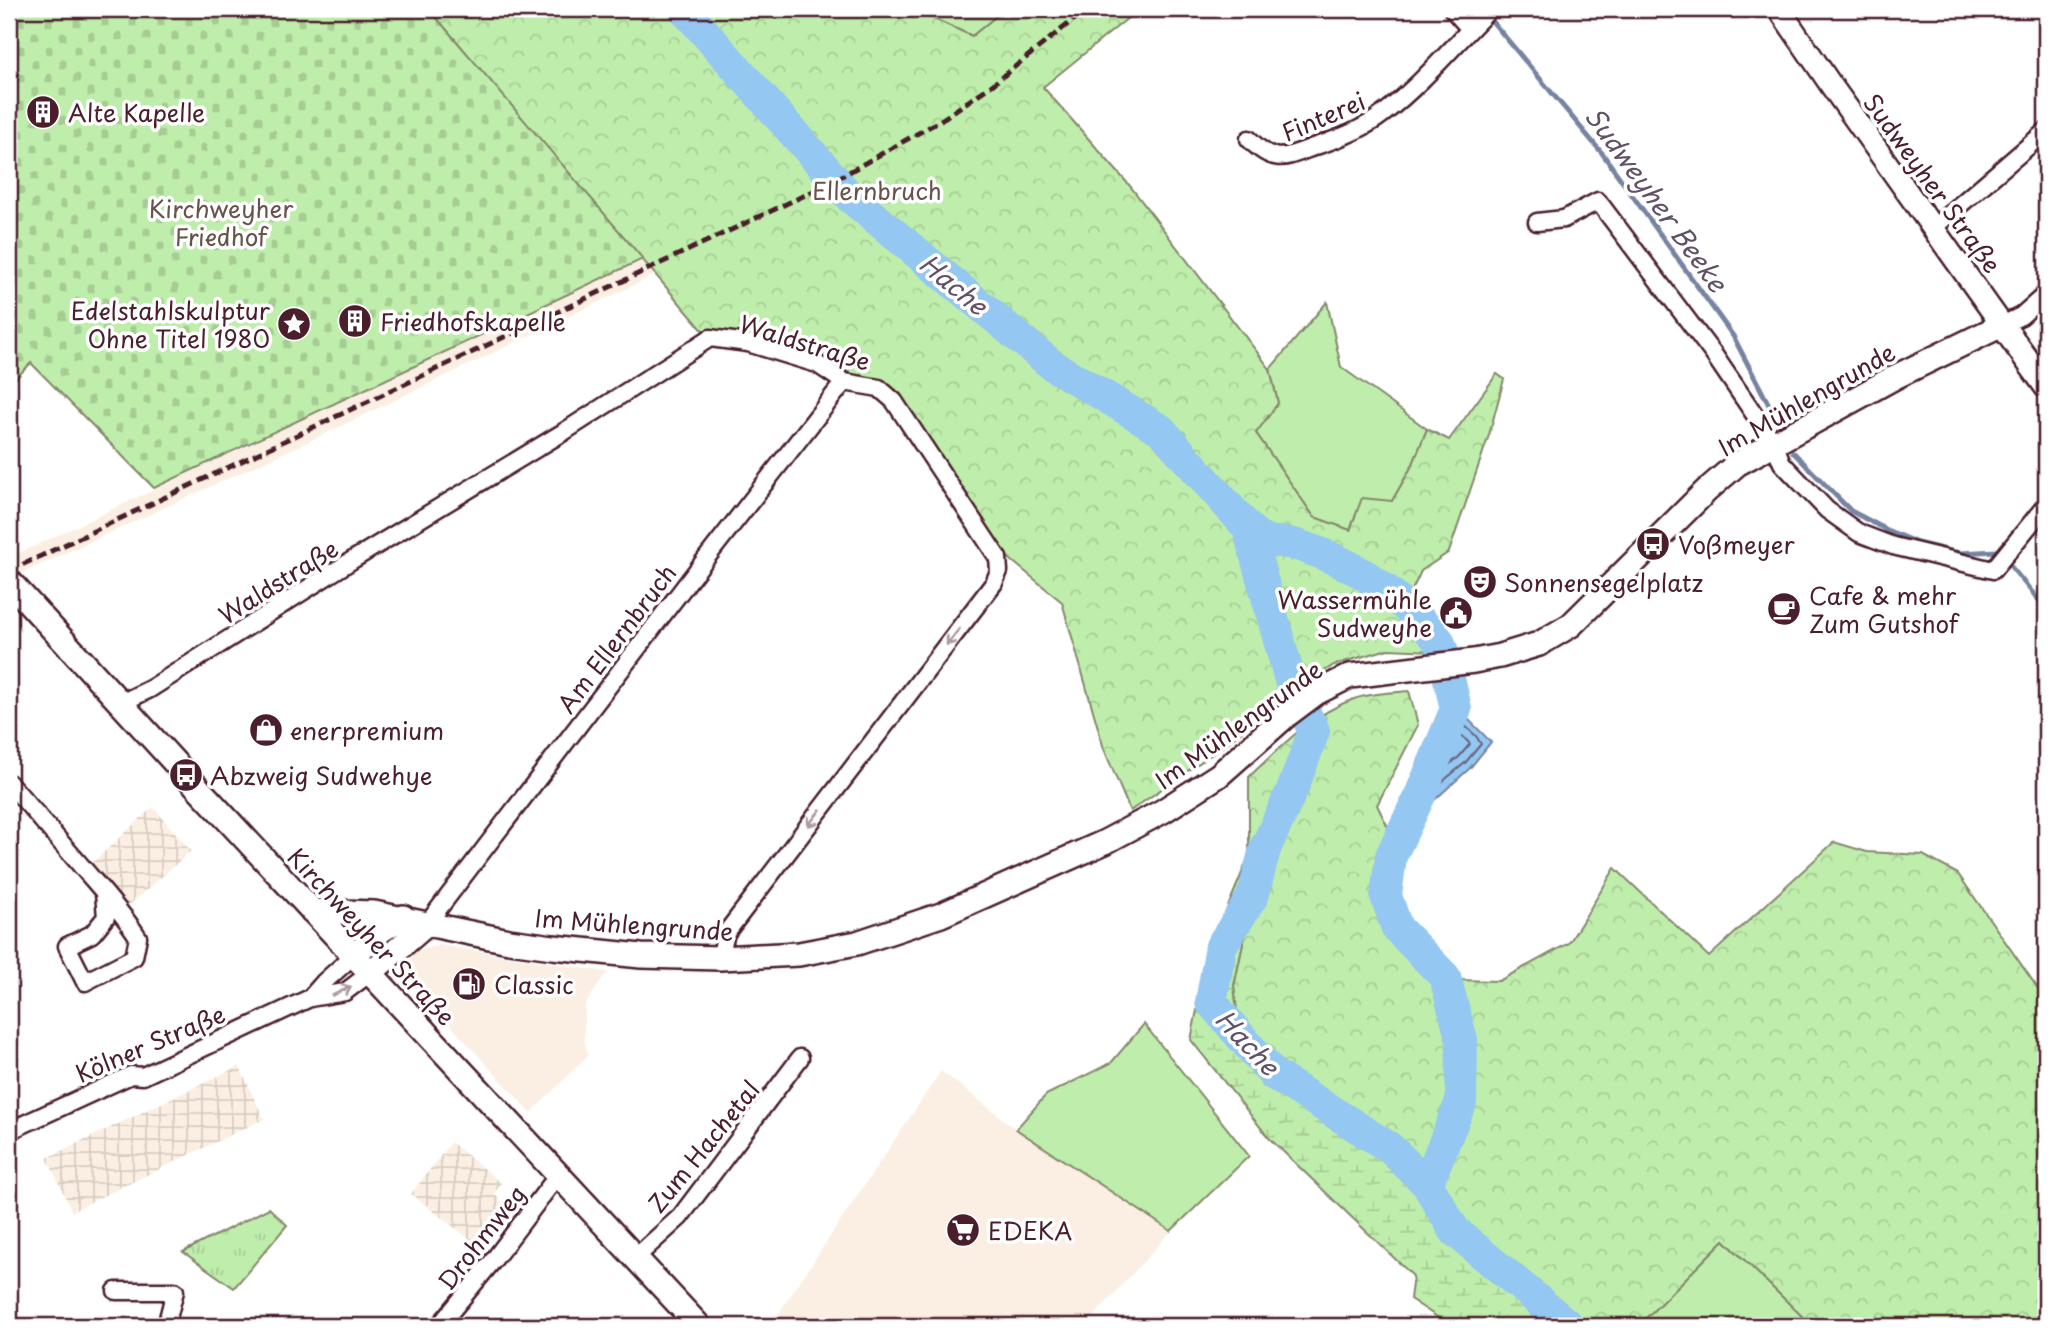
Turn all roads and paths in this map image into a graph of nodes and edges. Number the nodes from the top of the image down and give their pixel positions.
1 (1452, 9) edge
2 (1490, 9) edge
3 (1779, 9) edge
4 (1470, 29) junction
5 (2046, 131) edge
6 (1250, 139) dead end
7 (1537, 222) dead end
8 (1933, 228) junction
9 (2046, 294) edge
10 (2002, 325) junction
11 (845, 382) junction
12 (2046, 386) edge
13 (1773, 443) junction
14 (2046, 505) edge
15 (9, 581) edge
16 (121, 703) junction
17 (9, 783) edge
18 (104, 892) junction
19 (312, 911) junction
20 (403, 917) junction
21 (427, 924) junction
22 (354, 955) junction
23 (720, 958) junction
24 (370, 972) junction
25 (310, 998) junction
26 (800, 1058) dead end
27 (9, 1131) edge
28 (558, 1175) junction
29 (636, 1256) junction
30 (116, 1291) dead end
31 (166, 1326) edge
32 (439, 1326) edge
33 (699, 1326) edge

1 - 4 street
2 - 4 street
3 - 8 street, Sudweyher Straße
4 - 6 street, Finterei
5 - 8 street
7 - 13 street
8 - 10 street, Sudweyher Straße
9 - 10 street
10 - 12 main road, Sudweyher Straße
10 - 13 main road, Im Mühlengrunde
11 - 16 street, Waldstraße
11 - 21 street, Am Ellernbruch
11 -> 23 street, Waldstraße
13 - 14 street
13 - 23 main road, Im Mühlengrunde
15 - 16 main road, Kirchweyher Straße
16 - 19 main road, Kirchweyher Straße
17 - 18 street
18 - 18 street
19 - 20 main road, Im Mühlengrunde
19 - 22 main road, Kirchweyher Straße
20 - 21 main road, Im Mühlengrunde
20 - 22 main road
21 - 23 main road, Im Mühlengrunde
21 - 24 main road
22 - 24 main road, Kirchweyher Straße
22 - 25 street, Kölner Straße
25 -> 24 street, Kölner Straße
24 - 28 main road, Kirchweyher Straße
25 - 27 street, Kölner Straße
26 - 29 street, Zum Hachetal
28 - 29 main road, Kirchweyher Straße
28 - 32 street, Drohmweg
29 - 33 main road, Kirchweyher Straße
30 - 31 street

